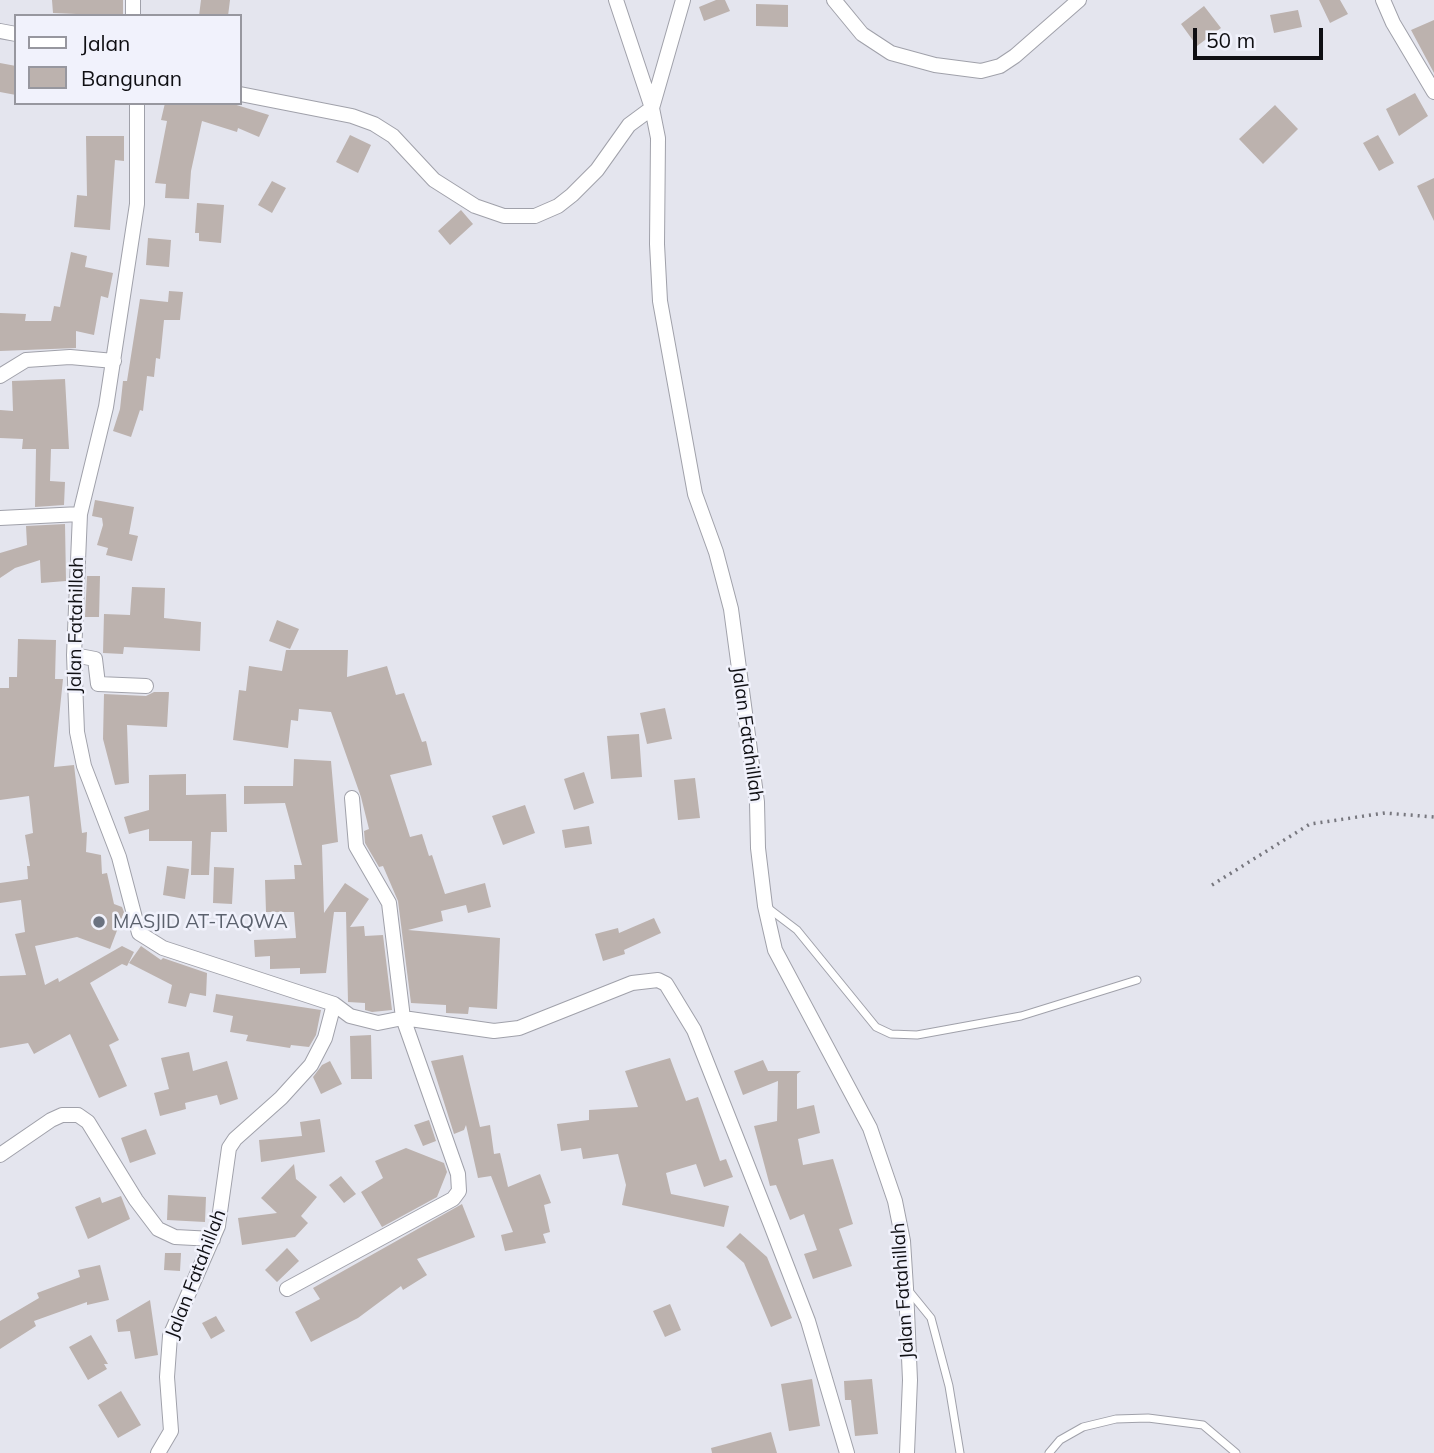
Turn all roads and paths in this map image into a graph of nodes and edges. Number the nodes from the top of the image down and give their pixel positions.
1 (616, 0) edge
2 (682, 0) edge
3 (834, 0) edge
4 (1079, 0) edge
5 (1383, 0) edge
6 (1434, 92) edge
7 (242, 94) edge
8 (137, 105) edge
9 (652, 108) junction
10 (114, 361) junction
11 (0, 376) edge
12 (80, 514) junction
13 (0, 518) edge
14 (74, 655) junction
15 (146, 686) dead end
16 (352, 798) dead end
17 (1434, 817) edge
18 (1212, 885) dead end
19 (765, 906) junction
20 (1137, 980) dead end
21 (334, 1004) junction
22 (403, 1018) junction
23 (0, 1155) edge
24 (213, 1239) junction
25 (906, 1288) junction
26 (287, 1289) dead end
27 (158, 1453) edge
28 (847, 1453) edge
29 (907, 1453) edge
30 (960, 1453) edge
31 (1049, 1453) edge
32 (1236, 1453) edge

1 - 9 street, Jalan Fatahillah
2 - 9 street
3 - 4 street
5 - 6 street
7 - 9 street
8 - 10 street, Jalan Fatahillah
9 - 19 street, Jalan Fatahillah
10 - 11 street
10 - 12 street, Jalan Fatahillah
12 - 13 street
12 - 14 street, Jalan Fatahillah
14 - 15 street
14 - 21 street, Jalan Fatahillah
16 - 22 street
17 - 18 path
19 - 20 lane
19 - 25 street, Jalan Fatahillah
21 - 22 street, Jalan Fatahillah
21 - 24 street, Jalan Fatahillah
22 - 26 street
22 - 28 street, Jalan Fatahillah
23 - 24 street
24 - 27 street, Jalan Fatahillah
25 - 29 street, Jalan Fatahillah
25 - 30 lane
31 - 32 lane

